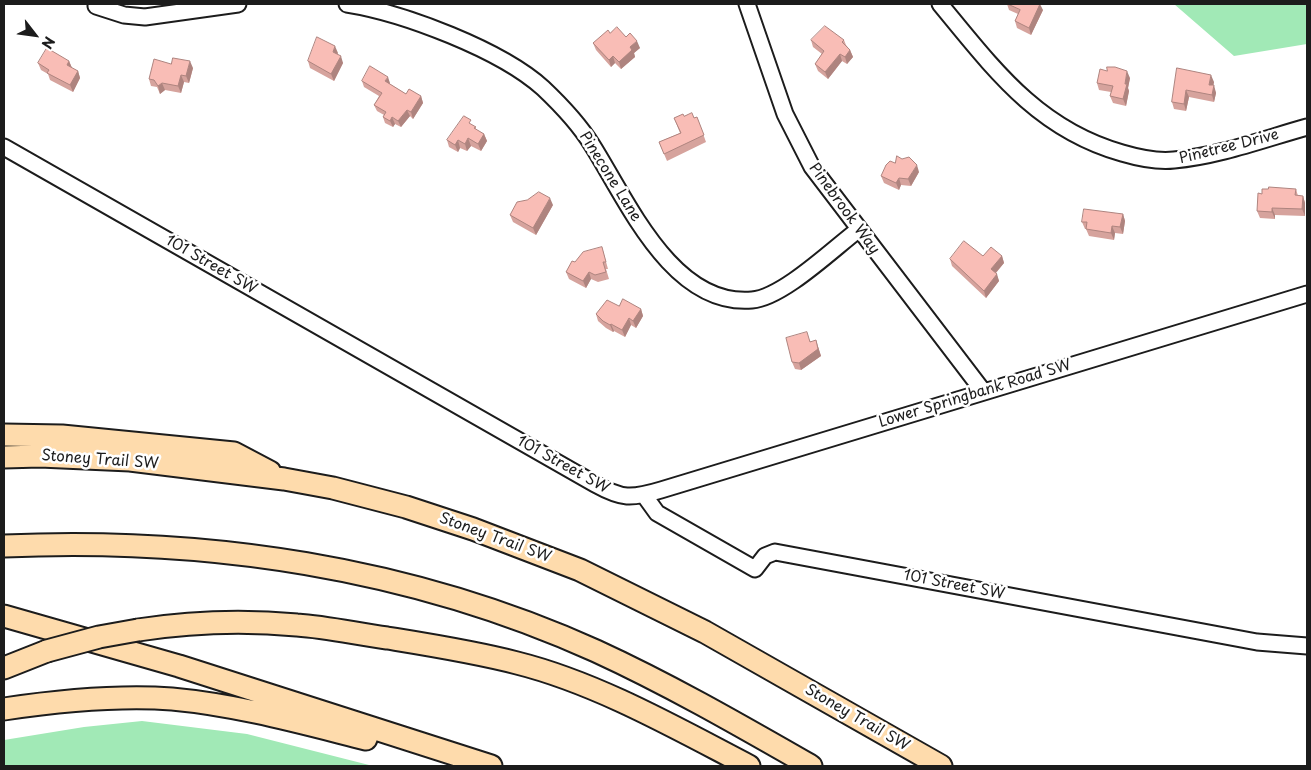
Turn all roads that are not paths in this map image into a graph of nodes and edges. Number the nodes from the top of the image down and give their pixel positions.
1 (238, 4) edge
2 (347, 4) edge
3 (747, 4) edge
4 (940, 4) edge
5 (96, 6) dead end
6 (1307, 127) edge
7 (4, 147) edge
8 (858, 230) junction
9 (1307, 294) edge
10 (983, 391) junction
11 (4, 435) edge
12 (4, 457) edge
13 (284, 479) junction
14 (644, 495) junction
15 (4, 546) edge
16 (4, 616) edge
17 (1307, 646) edge
18 (4, 668) edge
19 (4, 709) edge
20 (473, 766) edge
21 (491, 766) edge
22 (749, 766) edge
23 (811, 766) edge
24 (941, 766) edge

1 - 5 street
2 - 8 street, Pinecone Lane
3 - 8 street, Pinebrook Way
4 - 6 street, Pinetree Drive
7 - 14 street, 101 Street SW
8 - 10 street, Pinebrook Way
9 - 10 street, Lower Springbank Road SW
10 - 14 street, Lower Springbank Road SW
11 - 13 highway
12 - 13 highway, Stoney Trail SW
13 - 24 highway, Stoney Trail SW
14 - 17 street, 101 Street SW
15 - 23 highway
16 - 21 highway
18 - 22 highway, bridge
19 - 20 highway

